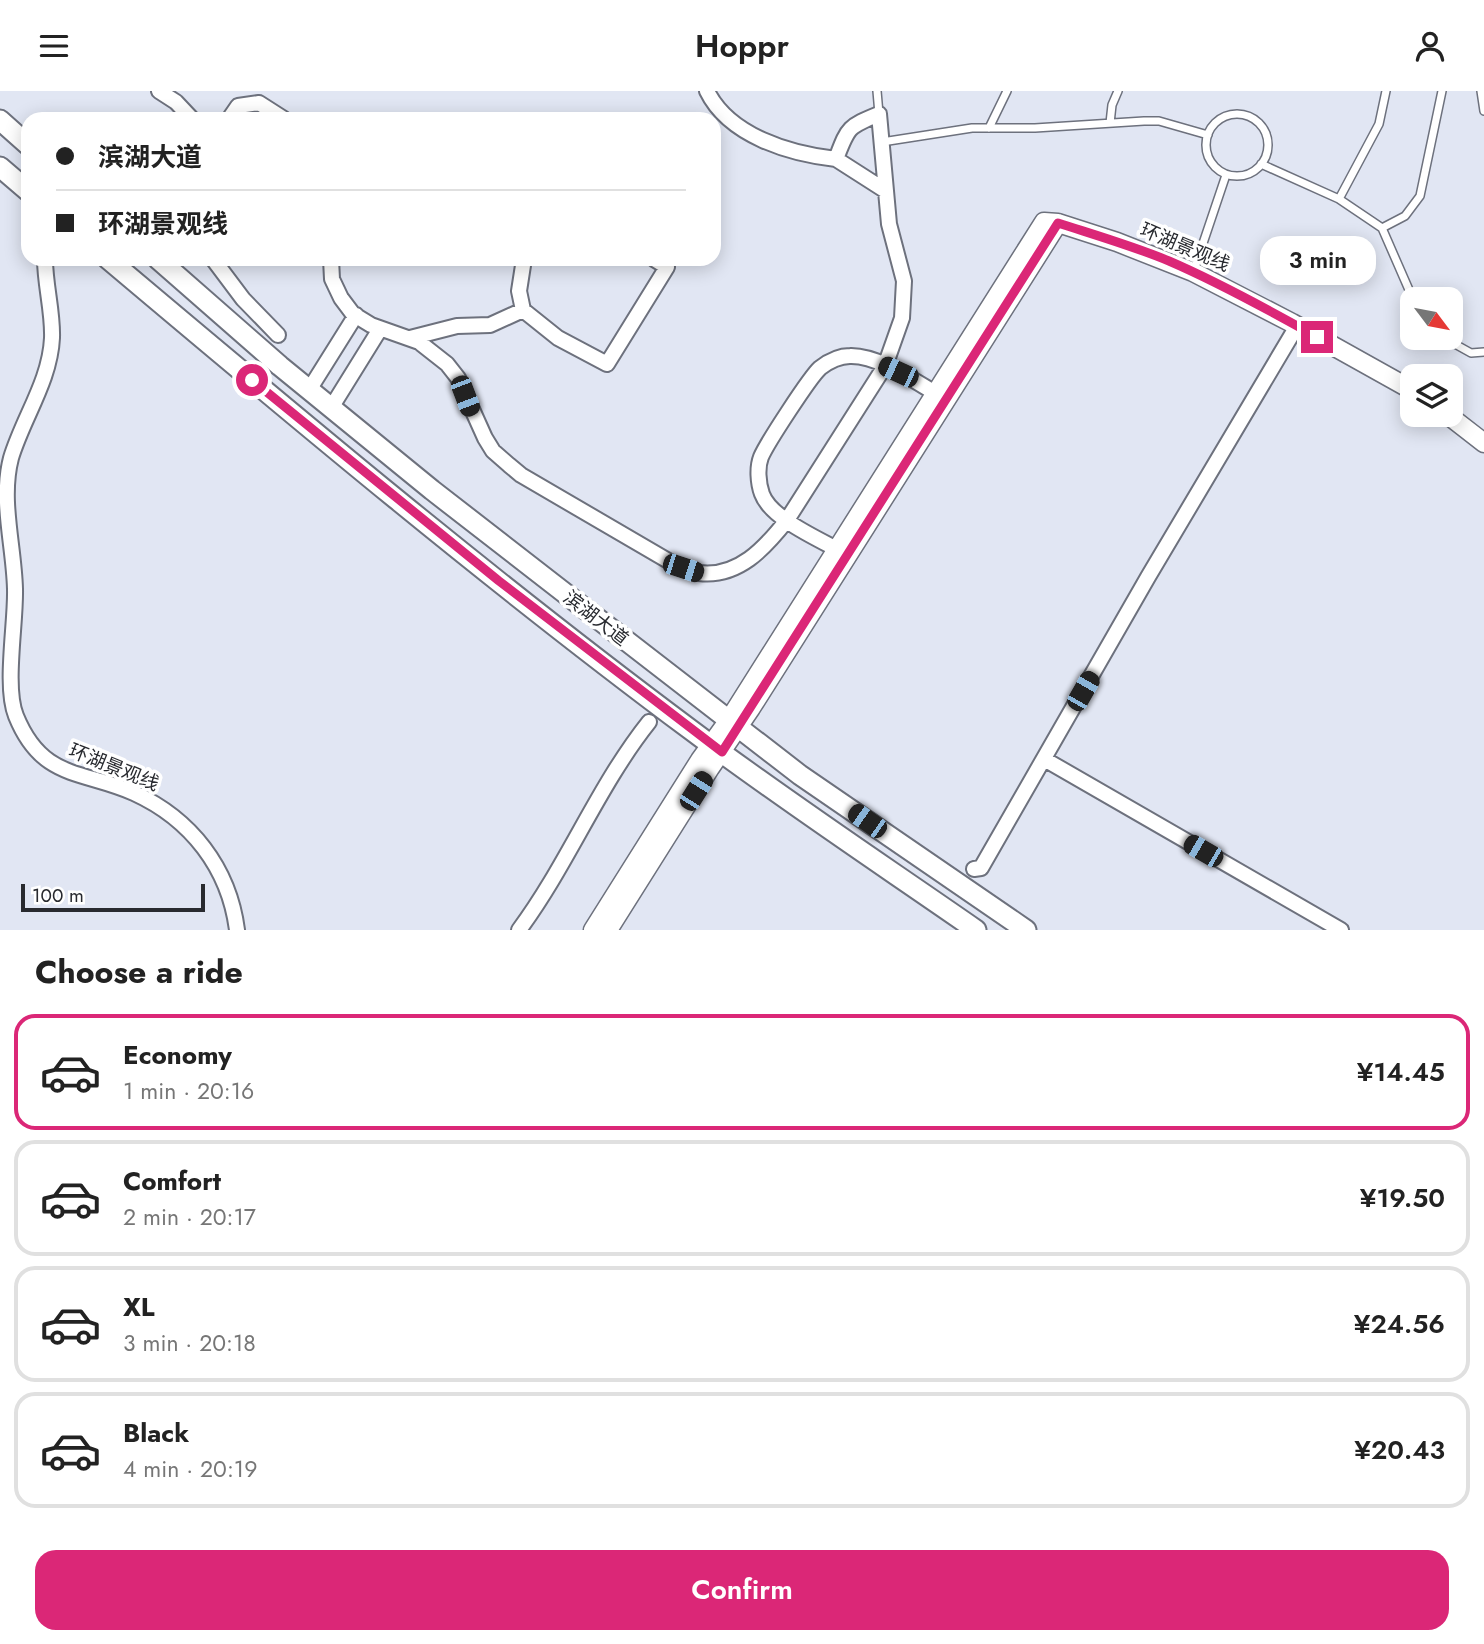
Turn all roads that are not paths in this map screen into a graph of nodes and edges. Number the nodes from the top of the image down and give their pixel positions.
1 (159, 91) edge
2 (707, 91) edge
3 (877, 91) edge
4 (1118, 91) edge
5 (1386, 91) edge
6 (1441, 91) edge
7 (1481, 91) edge
8 (1005, 92) edge
9 (1484, 111) edge
10 (185, 112) edge
11 (234, 112) edge
12 (273, 112) edge
13 (720, 112) edge
14 (721, 113) edge
15 (879, 114) junction
16 (0, 120) edge
17 (1110, 123) junction
18 (989, 128) junction
19 (1208, 135) junction
20 (21, 139) edge
21 (882, 142) junction
22 (836, 159) junction
23 (1261, 164) junction
24 (0, 167) edge
25 (1226, 175) junction
26 (21, 185) edge
27 (886, 191) junction
28 (1339, 199) junction
29 (1382, 228) junction
30 (45, 266) edge
31 (116, 266) edge
32 (166, 266) edge
33 (218, 266) edge
34 (331, 266) edge
35 (523, 266) edge
36 (665, 266) edge
37 (1193, 272) junction
38 (1408, 287) edge
39 (523, 310) junction
40 (356, 316) junction
41 (1297, 326) junction
42 (380, 329) junction
43 (278, 335) dead end
44 (410, 338) junction
45 (1463, 349) edge
46 (1484, 352) edge
47 (885, 366) junction
48 (1400, 383) edge
49 (309, 390) junction
50 (940, 397) junction
51 (331, 408) junction
52 (1463, 427) edge
53 (1484, 443) edge
54 (787, 520) junction
55 (842, 552) junction
56 (649, 722) dead end
57 (734, 724) junction
58 (717, 748) junction
59 (1044, 759) junction
60 (974, 869) dead end
61 (237, 930) edge
62 (519, 930) edge
63 (593, 930) edge
64 (608, 930) edge
65 (976, 930) edge
66 (1026, 930) edge
67 (1341, 930) edge

1 - 10 street
2 - 13 street
3 - 15 lane
4 - 17 lane
5 - 28 lane
6 - 29 lane
7 - 9 lane
8 - 18 lane
11 - 12 street
14 - 22 street
15 - 21 street
15 - 22 street
16 - 20 main road
17 - 18 lane
17 - 19 lane
18 - 21 lane
19 - 23 lane
19 - 25 lane
21 - 27 street
22 - 27 street
23 - 25 lane
23 - 28 lane
24 - 26 main road
25 - 37 lane
27 - 47 street
28 - 29 lane
29 - 38 lane
30 - 61 street, 环湖景观线
31 - 58 main road, 滨湖大道
32 - 49 main road, 滨湖大道
33 - 43 street
34 - 40 street
35 - 39 street
36 - 39 street
37 - 41 street, 环湖景观线
37 - 50 street, 环湖景观线
39 - 44 street
40 - 42 street
40 - 49 street
41 - 48 street, 环湖景观线
41 - 59 street
42 - 44 street
42 - 51 street
44 - 54 street
45 - 46 lane
47 - 50 street
47 - 54 street
47 - 54 street
49 - 51 main road, 滨湖大道
50 - 55 street
51 - 57 main road, 滨湖大道
52 - 53 street
54 - 55 street
55 - 57 street
56 - 62 street
57 - 58 street
57 - 66 main road, 滨湖大道
58 - 63 street
58 - 64 street
58 - 65 main road, 滨湖大道
59 - 60 street
59 - 67 street

